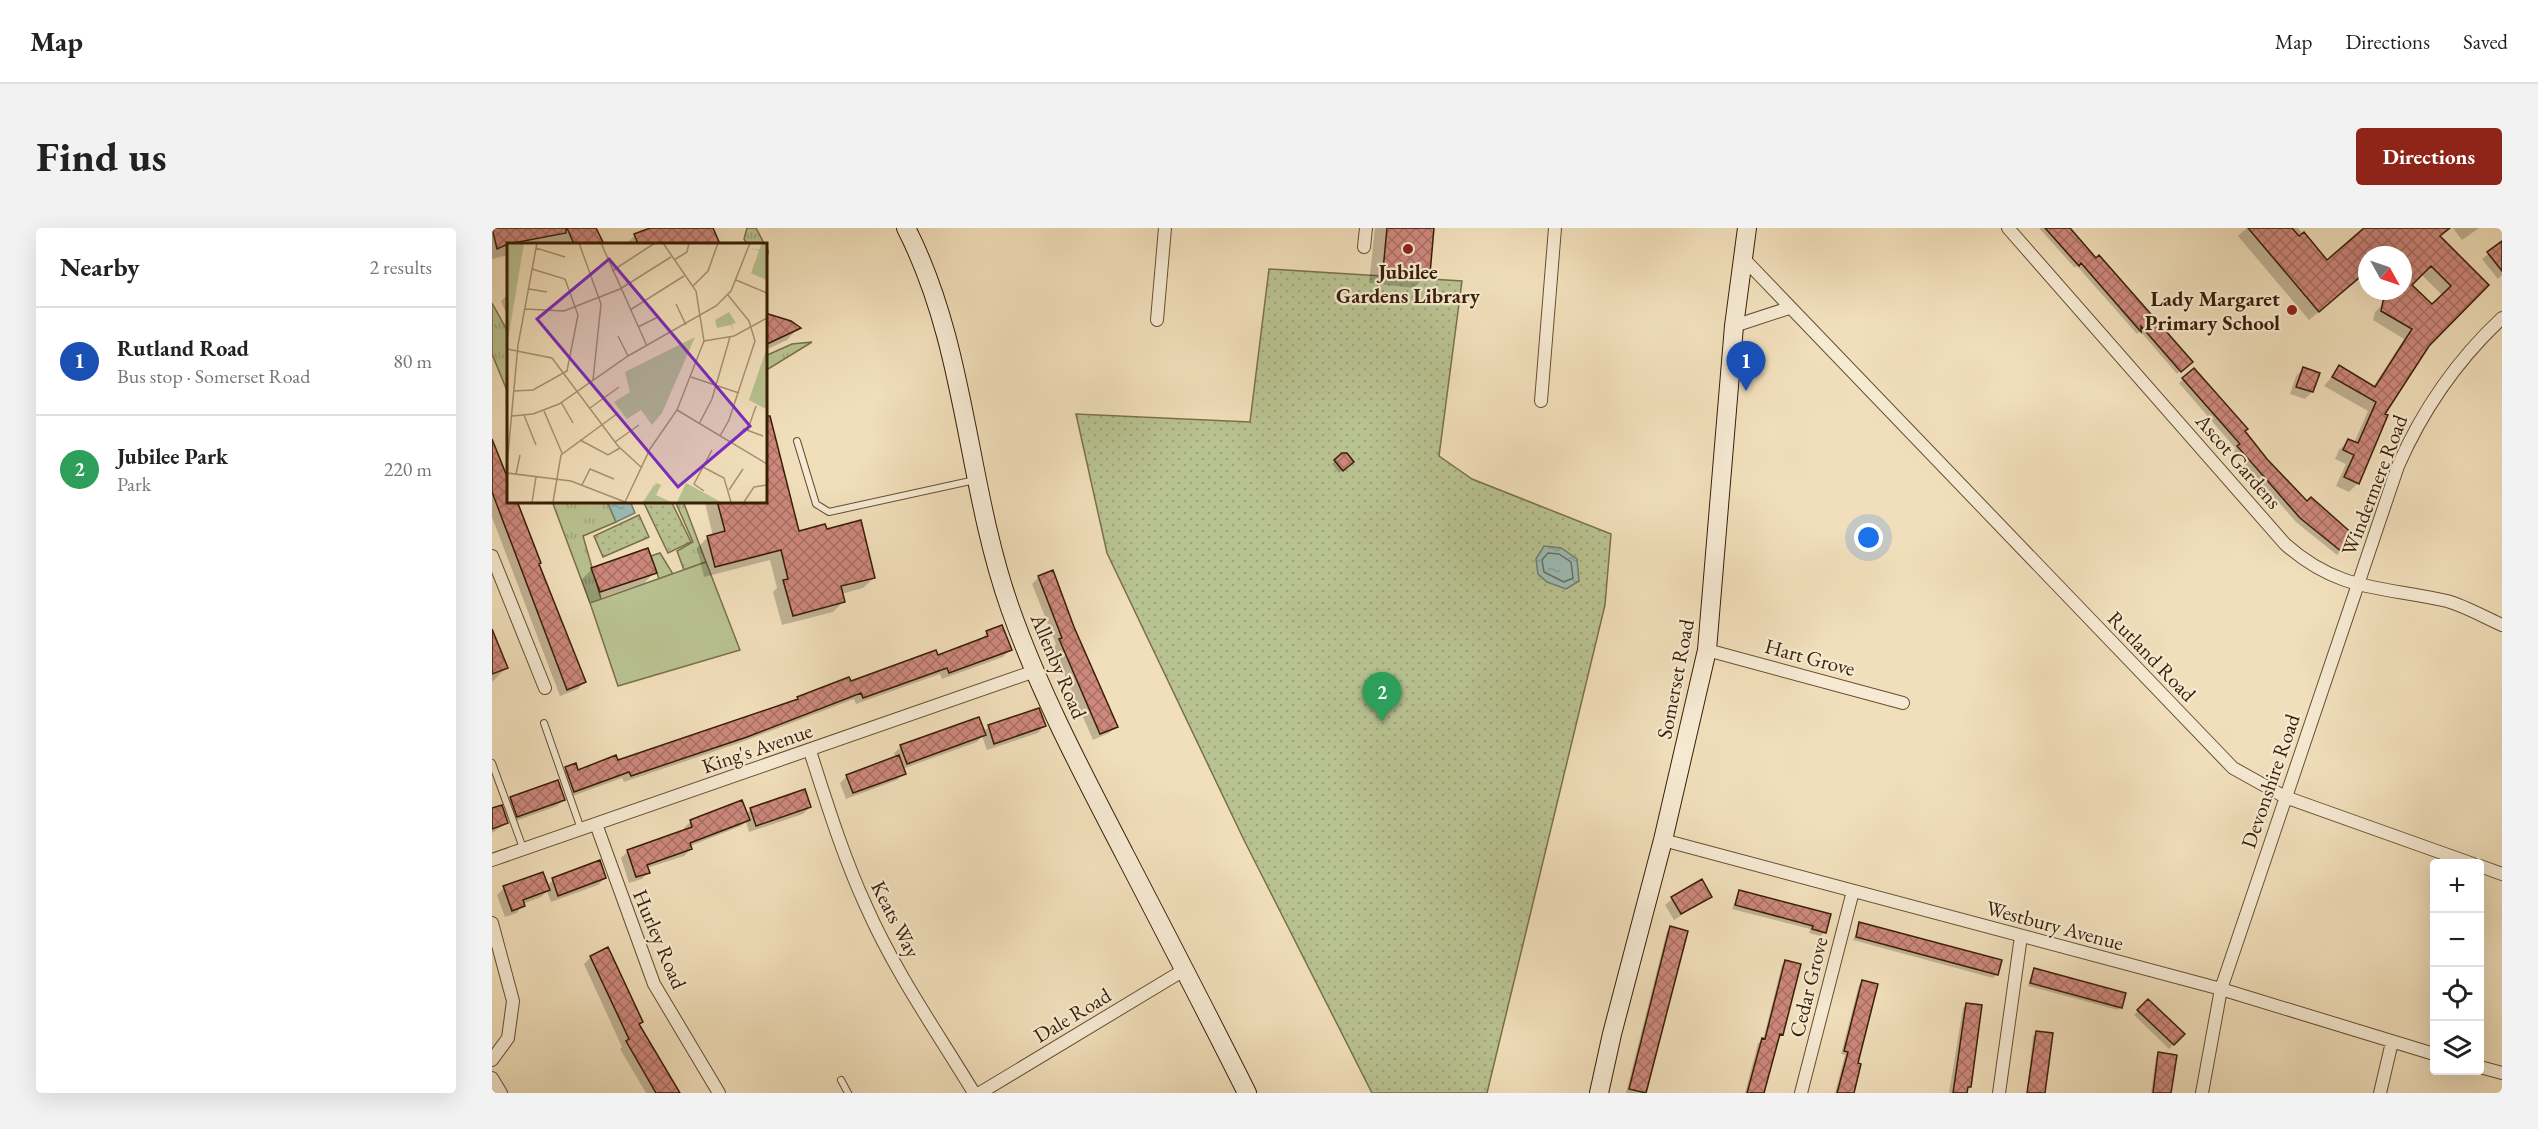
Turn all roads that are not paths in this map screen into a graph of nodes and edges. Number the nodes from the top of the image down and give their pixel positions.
1 (906, 228) edge
2 (1165, 228) edge
3 (1365, 228) edge
4 (1555, 228) edge
5 (1747, 228) edge
6 (2008, 228) edge
7 (1364, 247) dead end
8 (1744, 260) junction
9 (1789, 308) junction
10 (2502, 318) edge
11 (1157, 320) dead end
12 (1734, 326) junction
13 (1541, 401) dead end
14 (797, 441) dead end
15 (976, 480) junction
16 (492, 556) edge
17 (2356, 586) junction
18 (2502, 624) edge
19 (1707, 650) junction
20 (1035, 671) junction
21 (545, 688) dead end
22 (1903, 702) dead end
23 (544, 723) dead end
24 (810, 751) junction
25 (492, 763) edge
26 (2285, 796) junction
27 (596, 824) junction
28 (581, 829) junction
29 (1664, 840) junction
30 (523, 848) junction
31 (2459, 859) edge
32 (492, 860) edge
33 (2484, 867) edge
34 (2502, 874) edge
35 (1853, 891) junction
36 (492, 923) edge
37 (2021, 936) junction
38 (1185, 970) junction
39 (2221, 989) junction
40 (2392, 1042) junction
41 (2430, 1053) edge
42 (492, 1060) edge
43 (2484, 1068) edge
44 (2502, 1073) edge
45 (492, 1078) edge
46 (841, 1080) dead end
47 (501, 1093) edge
48 (719, 1093) edge
49 (848, 1093) edge
50 (974, 1093) edge
51 (980, 1093) edge
52 (1247, 1093) edge
53 (1599, 1093) edge
54 (1801, 1093) edge
55 (1999, 1093) edge
56 (2202, 1093) edge
57 (2380, 1093) edge

1 - 15 street, Allenby Road
2 - 11 street
3 - 7 street
4 - 13 street
5 - 8 street, Somerset Road
6 - 17 street, Ascot Gardens
8 - 9 street, Rutland Road
8 - 12 street, Somerset Road
9 - 12 street
9 - 26 street, Rutland Road
10 - 17 street, Windermere Road
12 - 19 street, Somerset Road
14 - 15 lane
15 - 20 street, Allenby Road
16 - 21 street
17 - 18 street, Ascot Gardens
17 - 26 street, Devonshire Road
19 - 22 street, Hart Grove
19 - 29 street, Somerset Road
20 - 24 street, King's Avenue
20 - 38 street, Allenby Road
23 - 28 lane
24 - 27 street, King's Avenue
24 - 50 street, Keats Way
25 - 30 lane
26 - 31 street, Rutland Road
26 - 39 street, Devonshire Road
27 - 28 street, King's Avenue
27 - 48 street, Hurley Road
28 - 30 street, King's Avenue
29 - 35 street, Westbury Avenue
29 - 53 street, Somerset Road
30 - 32 street, King's Avenue
33 - 34 street
35 - 37 street, Westbury Avenue
35 - 54 street, Cedar Grove
36 - 42 street
37 - 39 street, Westbury Avenue
37 - 55 street
38 - 51 street, Dale Road
38 - 52 street, Allenby Road
39 - 40 street, Westbury Avenue
39 - 56 street, Devonshire Road
40 - 41 street, Westbury Avenue
40 - 57 street
43 - 44 street
45 - 47 street
46 - 49 lane

